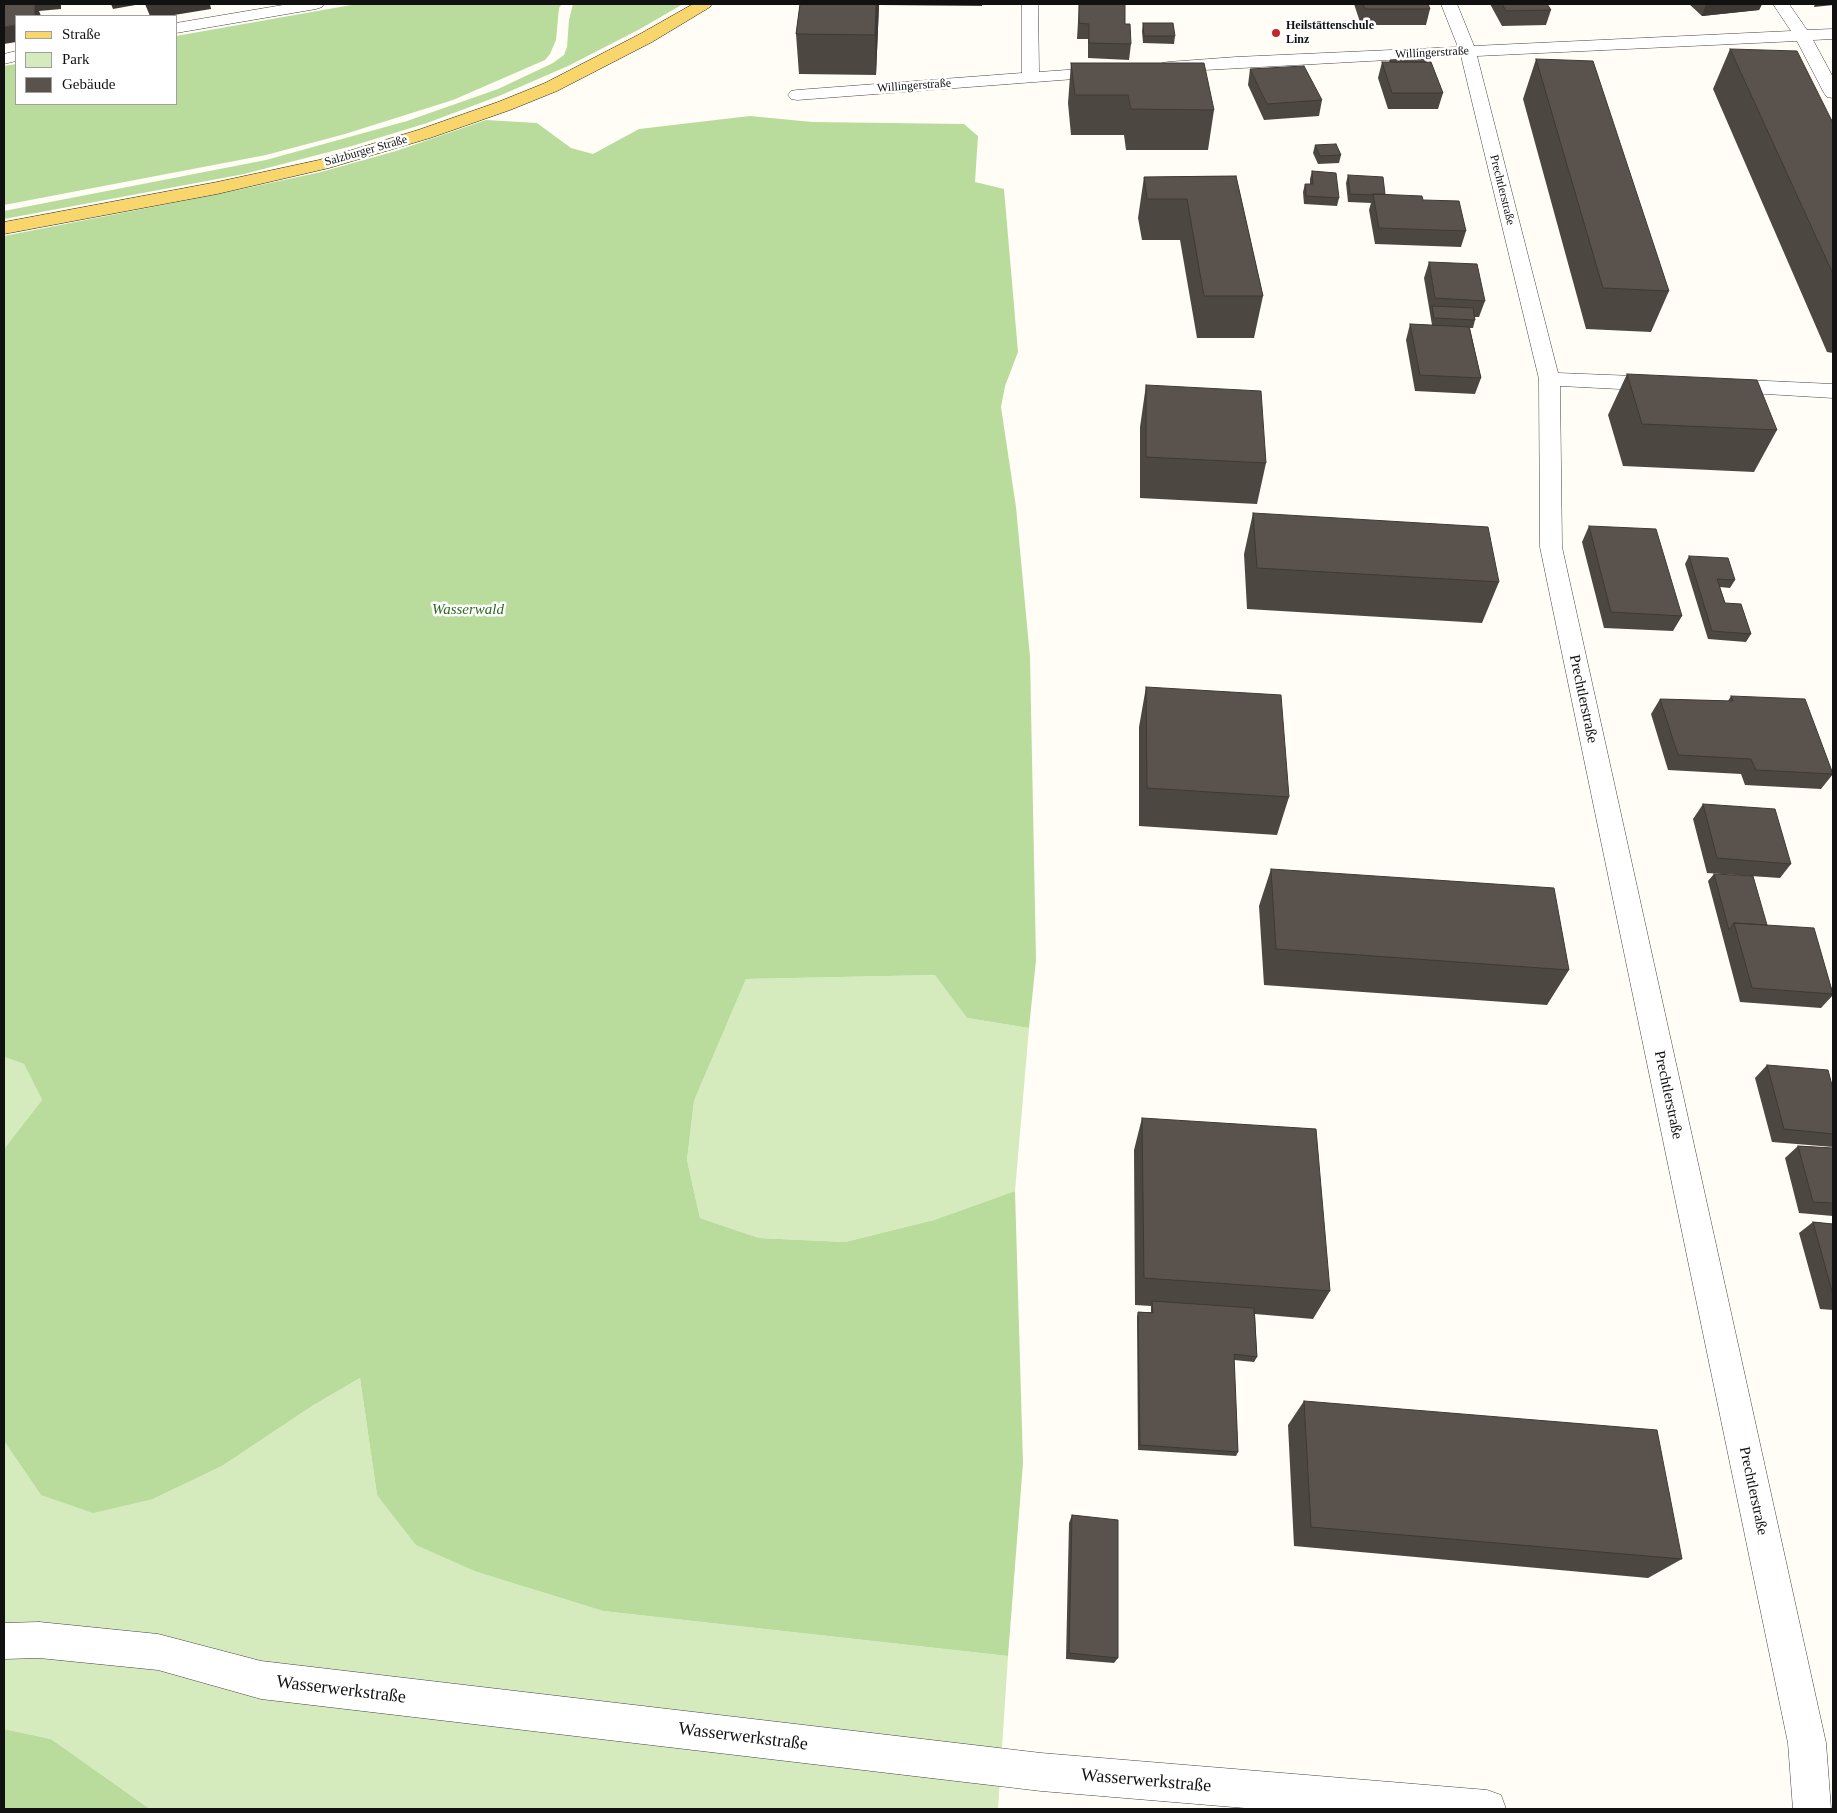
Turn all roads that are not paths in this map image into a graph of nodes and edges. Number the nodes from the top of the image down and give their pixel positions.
1 (316, 4) edge
2 (704, 4) edge
3 (1030, 4) edge
4 (1449, 4) edge
5 (1781, 4) edge
6 (251, 9) edge
7 (178, 27) edge
8 (1833, 34) edge
9 (1804, 36) junction
10 (1468, 52) junction
11 (1154, 68) edge
12 (1124, 70) edge
13 (1031, 78) junction
14 (1833, 93) edge
15 (797, 95) edge
16 (4, 228) edge
17 (1549, 379) junction
18 (1679, 384) edge
19 (1708, 386) edge
20 (1833, 391) edge
21 (4, 1641) edge
22 (1487, 1809) edge
23 (1812, 1809) edge

1 - 6 street
2 - 16 main road, Salzburger Straße
3 - 13 street
4 - 10 street, Prechtlerstraße
5 - 9 street
6 - 7 street
8 - 9 street, Willingerstraße
9 - 10 street, Willingerstraße
9 - 14 street
10 - 11 street, Willingerstraße
10 - 17 street, Prechtlerstraße
12 - 13 street, Willingerstraße
13 - 15 street, Willingerstraße
17 - 18 street
17 - 23 street, Prechtlerstraße
19 - 20 street
21 - 22 street, Wasserwerkstraße

